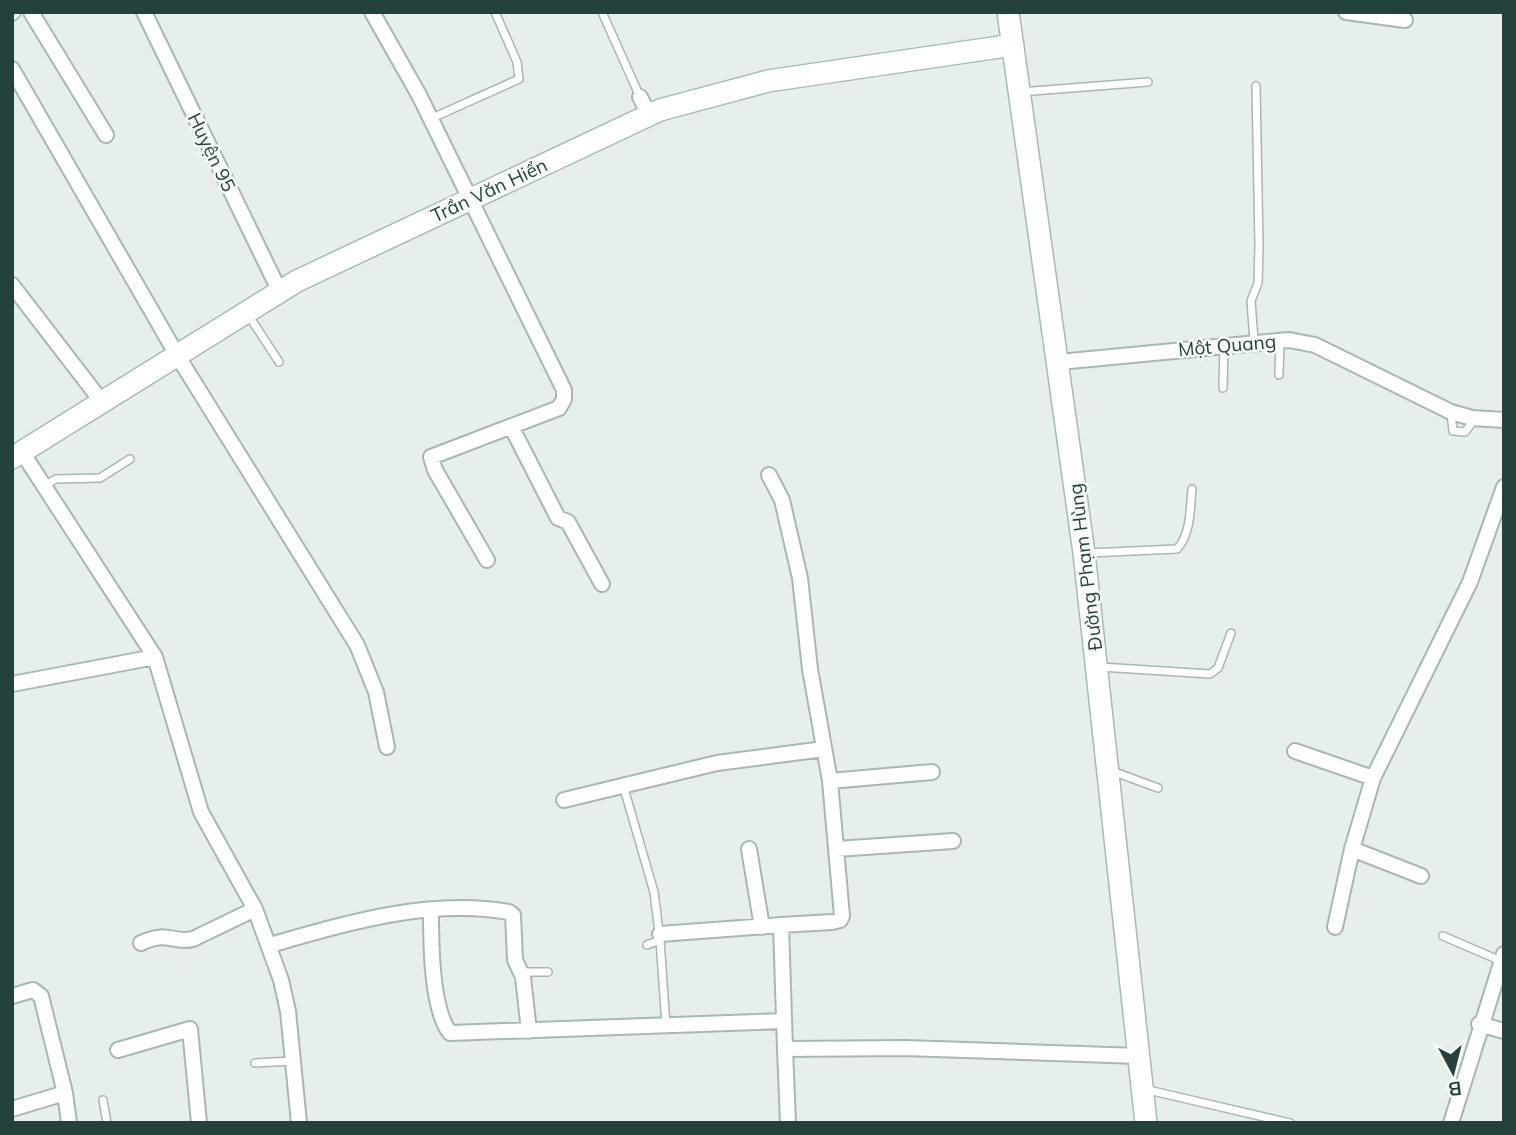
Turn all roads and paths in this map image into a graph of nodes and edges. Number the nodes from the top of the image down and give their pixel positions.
1 (31, 12) edge
2 (144, 12) edge
3 (372, 12) edge
4 (495, 12) edge
5 (602, 12) edge
6 (1008, 12) edge
7 (1346, 12) edge
8 (1405, 20) dead end
9 (1013, 46) junction
10 (12, 69) edge
11 (1148, 82) dead end
12 (1256, 86) dead end
13 (1019, 92) junction
14 (644, 105) junction
15 (430, 118) junction
16 (106, 135) dead end
17 (465, 192) junction
18 (12, 285) edge
19 (280, 292) junction
20 (247, 312) junction
21 (1280, 339) junction
22 (1254, 341) junction
23 (170, 343) junction
24 (1224, 344) junction
25 (279, 362) dead end
26 (1059, 362) junction
27 (1279, 374) dead end
28 (1223, 388) dead end
29 (94, 392) junction
30 (1504, 420) edge
31 (512, 428) junction
32 (17, 452) edge
33 (130, 458) dead end
34 (769, 475) dead end
35 (44, 486) junction
36 (1504, 487) edge
37 (1192, 489) dead end
38 (1084, 553) junction
39 (487, 560) dead end
40 (602, 584) dead end
41 (1231, 633) dead end
42 (155, 657) junction
43 (1096, 666) junction
44 (12, 684) edge
45 (387, 747) dead end
46 (824, 749) junction
47 (1295, 751) dead end
48 (1108, 769) junction
49 (932, 772) dead end
50 (1373, 778) junction
51 (830, 781) junction
52 (623, 784) junction
53 (1157, 788) dead end
54 (564, 800) dead end
55 (953, 841) dead end
56 (749, 849) dead end
57 (836, 849) junction
58 (1352, 849) junction
59 (1420, 876) dead end
60 (255, 909) junction
61 (431, 911) junction
62 (781, 925) junction
63 (762, 927) junction
64 (1335, 927) dead end
65 (1443, 936) dead end
66 (660, 937) junction
67 (141, 943) dead end
68 (270, 945) junction
69 (647, 945) dead end
70 (1503, 958) edge
71 (522, 972) junction
72 (548, 972) dead end
73 (1499, 983) edge
74 (12, 996) edge
75 (784, 1021) junction
76 (1479, 1024) junction
77 (666, 1025) junction
78 (529, 1031) junction
79 (1504, 1031) edge
80 (785, 1049) junction
81 (118, 1050) dead end
82 (1139, 1056) junction
83 (293, 1061) junction
84 (255, 1062) dead end
85 (1142, 1088) junction
86 (65, 1093) junction
87 (103, 1100) dead end
88 (12, 1109) edge
89 (69, 1123) edge
90 (107, 1123) edge
91 (199, 1123) edge
92 (299, 1123) edge
93 (788, 1123) edge
94 (1146, 1123) edge
95 (1290, 1123) edge
96 (1451, 1123) edge

1 - 16 street
2 - 19 street, Huyện 95
3 - 15 street
4 - 15 lane
5 - 14 lane
6 - 9 main road, Đường Phạm Hùng
7 - 8 street
9 - 13 main road, Đường Phạm Hùng
9 - 14 main road, Trần Văn Hiển
10 - 23 street
11 - 13 lane
12 - 22 lane
13 - 26 main road, Đường Phạm Hùng
14 - 17 main road, Trần Văn Hiển
15 - 17 street
17 - 19 main road, Trần Văn Hiển
17 - 31 street
18 - 29 street
19 - 20 main road, Trần Văn Hiển
20 - 23 main road, Trần Văn Hiển
20 - 25 lane
21 - 22 street, Một Quang
21 - 27 lane
21 - 30 street, Một Quang
22 - 24 street, Một Quang
23 - 29 main road, Trần Văn Hiển
23 - 45 street
24 - 26 street, Một Quang
24 - 28 lane
26 - 38 main road, Đường Phạm Hùng
29 - 32 main road, Trần Văn Hiển
31 - 39 street
31 - 40 street
32 - 35 street
33 - 35 lane
34 - 46 street
35 - 42 street
36 - 50 street
37 - 38 lane
38 - 43 main road, Đường Phạm Hùng
41 - 43 lane
42 - 44 street
42 - 60 street
43 - 48 main road, Đường Phạm Hùng
46 - 51 street
46 - 52 street
47 - 50 street
48 - 53 lane
48 - 82 main road, Đường Phạm Hùng
49 - 51 street
50 - 58 street
51 - 57 street
52 - 54 street
52 - 66 lane
55 - 57 street
56 - 63 street
57 - 62 street
58 - 59 street
58 - 64 street
60 - 67 street
60 - 68 street
61 - 68 street
61 - 71 street
61 - 78 street
62 - 63 street
62 - 75 street
63 - 66 street
65 - 70 lane
66 - 69 lane
66 - 77 lane
68 - 83 street
70 - 73 street
71 - 72 lane
71 - 78 street
73 - 76 street
74 - 86 street
75 - 77 street
75 - 80 street
76 - 79 street
76 - 96 street
77 - 78 street
80 - 82 street
80 - 93 street
81 - 91 street
82 - 85 main road, Đường Phạm Hùng
83 - 84 lane
83 - 92 street
85 - 94 main road, Đường Phạm Hùng
85 - 95 lane
86 - 88 street
86 - 89 street
87 - 90 lane

